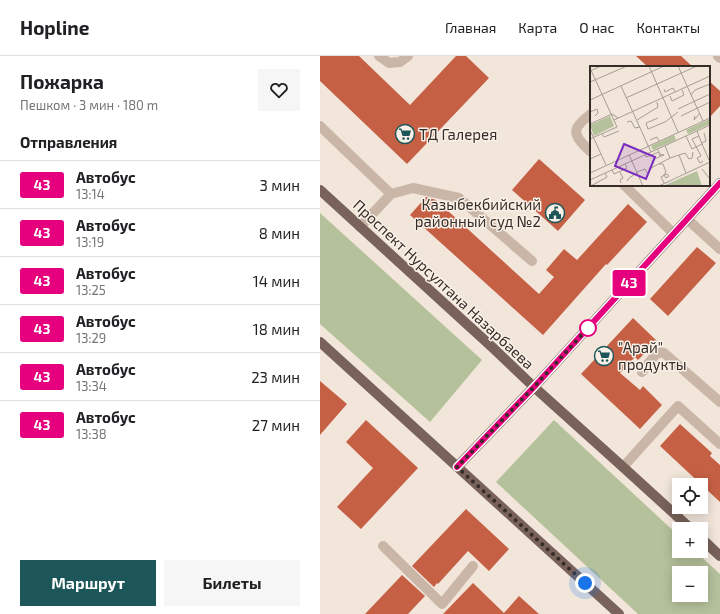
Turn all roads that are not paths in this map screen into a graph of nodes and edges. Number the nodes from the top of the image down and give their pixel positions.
1 (379, 56) edge
2 (408, 56) edge
3 (590, 115) edge
4 (320, 126) edge
5 (590, 151) edge
6 (720, 183) edge
7 (625, 186) edge
8 (320, 190) edge
9 (392, 194) junction
10 (687, 219) junction
11 (360, 227) junction
12 (674, 234) junction
13 (720, 249) edge
14 (532, 261) dead end
15 (320, 342) edge
16 (642, 372) dead end
17 (534, 387) junction
18 (720, 402) edge
19 (720, 444) edge
20 (457, 467) junction
21 (624, 467) junction
22 (683, 522) edge
23 (708, 545) edge
24 (383, 546) dead end
25 (720, 556) edge
26 (473, 566) dead end
27 (619, 614) edge

1 - 2 lane
3 - 5 lane
4 - 9 lane
6 - 10 main road
7 - 12 lane
8 - 11 main road, Проспект Нурсултана Назарбаева
9 - 11 lane
9 - 14 lane
10 - 12 main road
10 - 13 lane
11 - 17 main road, Проспект Нурсултана Назарбаева
12 - 17 main road
15 - 20 main road
16 - 18 lane
17 - 20 main road
17 - 21 main road, Проспект Нурсултана Назарбаева
19 - 21 lane
20 - 27 main road
21 - 22 main road, Проспект Нурсултана Назарбаева
23 - 25 main road
24 - 26 lane

